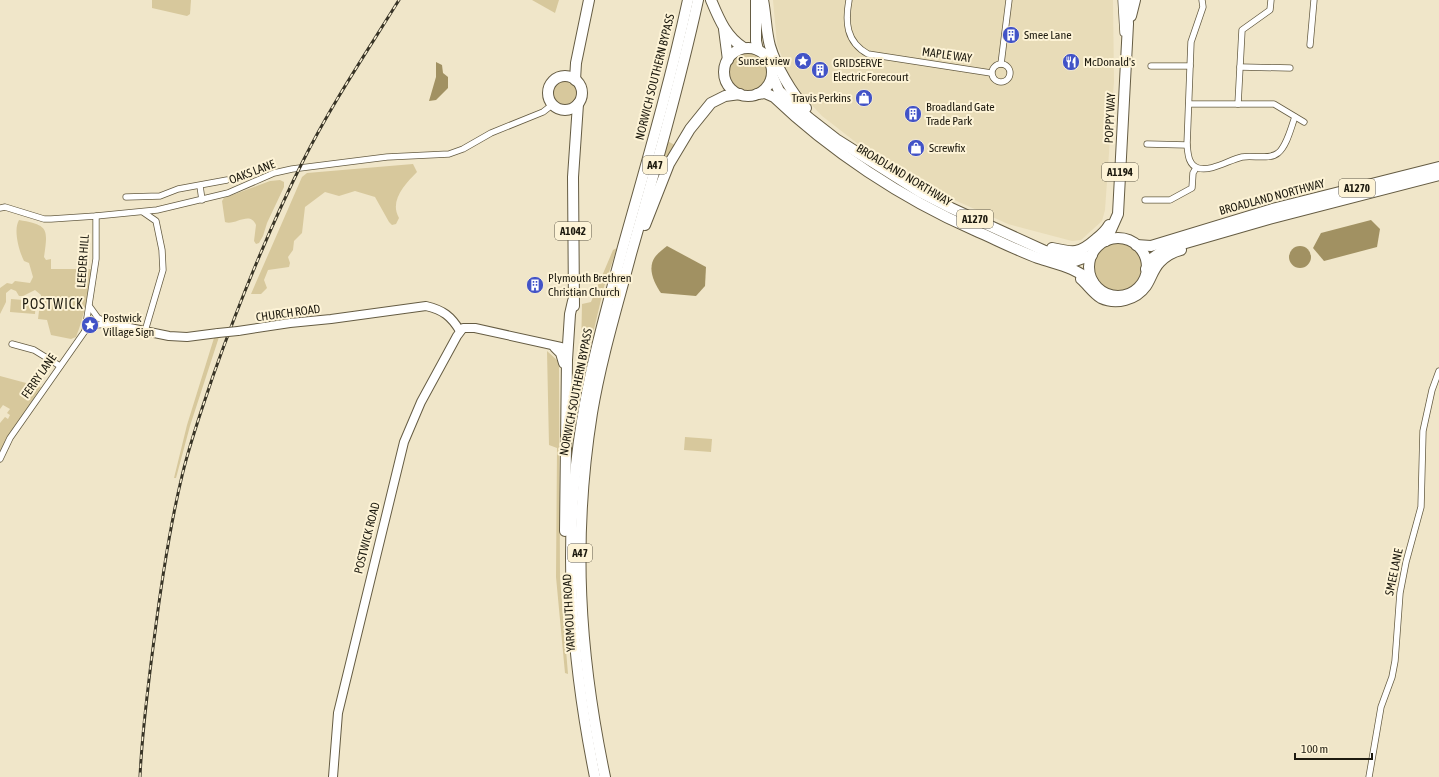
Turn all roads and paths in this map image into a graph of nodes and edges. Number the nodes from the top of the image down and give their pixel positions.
1 (589, 0) edge
2 (688, 0) edge
3 (698, 0) edge
4 (711, 0) edge
5 (756, 0) edge
6 (764, 0) edge
7 (849, 0) edge
8 (1009, 0) edge
9 (1121, 0) edge
10 (1127, 0) edge
11 (1135, 0) edge
12 (1202, 0) edge
13 (1271, 0) edge
14 (1314, 0) edge
15 (1128, 24) junction
16 (724, 29) junction
17 (1310, 45) dead end
18 (579, 47) junction
19 (744, 48) junction
20 (758, 50) junction
21 (728, 60) junction
22 (1001, 64) junction
23 (1151, 66) dead end
24 (1190, 66) junction
25 (1240, 67) junction
26 (1290, 68) dead end
27 (991, 73) junction
28 (772, 75) junction
29 (560, 77) junction
30 (575, 80) junction
31 (1125, 85) junction
32 (740, 94) junction
33 (757, 94) junction
34 (578, 104) junction
35 (1189, 104) junction
36 (1238, 104) junction
37 (552, 105) junction
38 (562, 110) junction
39 (1295, 117) junction
40 (1304, 122) dead end
41 (1123, 129) junction
42 (1147, 144) dead end
43 (1187, 145) junction
44 (864, 157) junction
45 (573, 165) junction
46 (1439, 167) edge
47 (1196, 168) junction
48 (1439, 175) edge
49 (228, 180) dead end
50 (200, 186) junction
51 (126, 197) dead end
52 (202, 200) junction
53 (1145, 200) dead end
54 (0, 208) edge
55 (157, 210) junction
56 (143, 212) junction
57 (1118, 214) junction
58 (96, 216) junction
59 (1269, 219) junction
60 (156, 221) junction
61 (1003, 232) junction
62 (1106, 241) junction
63 (1133, 243) junction
64 (1092, 255) junction
65 (1038, 258) junction
66 (1146, 269) junction
67 (1093, 282) junction
68 (573, 301) junction
69 (90, 307) junction
70 (110, 324) junction
71 (610, 330) junction
72 (84, 331) junction
73 (145, 331) junction
74 (460, 331) junction
75 (568, 335) junction
76 (12, 344) dead end
77 (553, 346) junction
78 (568, 348) junction
79 (60, 366) junction
80 (1439, 371) edge
81 (566, 383) junction
82 (0, 459) edge
83 (572, 608) junction
84 (333, 777) edge
85 (595, 777) edge
86 (605, 777) edge
87 (1369, 777) edge

1 - 18 highway
2 - 83 highway, NORWICH SOUTHERN BYPASS / A47
3 - 71 highway, NORWICH SOUTHERN BYPASS / A47
4 - 16 highway
5 - 20 highway
6 - 44 highway
7 - 27 street, MAPLE WAY
8 - 22 street
9 - 31 street
10 - 15 highway, POPPY WAY / A1194
11 - 15 highway, POPPY WAY / A1194
12 - 24 street
13 - 25 street
14 - 17 street
15 - 31 highway, POPPY WAY / A1194
16 - 19 highway
16 - 21 highway
18 - 29 highway
18 - 30 highway
19 - 20 highway
19 - 21 highway
20 - 28 highway
21 - 32 highway
22 - 27 street
22 - 27 street
23 - 24 street
24 - 35 street
25 - 26 street
25 - 36 street
28 - 33 highway
28 - 44 highway, BROADLAND NORTHWAY / A1270
29 - 30 highway
29 - 37 highway
30 - 34 highway
31 - 41 highway, POPPY WAY / A1194
32 - 33 highway
32 - 71 highway, A47
33 - 65 highway, BROADLAND NORTHWAY / A1270
34 - 38 highway
34 - 45 highway, A1042
35 - 36 street
35 - 43 street
36 - 39 street
37 - 38 highway
37 - 52 street, OAKS LANE
38 - 45 highway, A1042
39 - 40 street
39 - 47 street
41 - 57 highway, POPPY WAY / A1194
41 - 61 highway
42 - 43 street
43 - 47 street
44 - 61 highway, BROADLAND NORTHWAY / A1270
45 - 68 highway, A1042
46 - 63 highway, BROADLAND NORTHWAY / A1270
47 - 53 street
48 - 59 highway, BROADLAND NORTHWAY / A1270
49 - 50 street
50 - 51 street
50 - 52 street
52 - 55 street, OAKS LANE
54 - 58 street, OAKS LANE
55 - 56 street, OAKS LANE
55 - 60 street
56 - 58 street, OAKS LANE
56 - 60 street
57 - 62 highway, POPPY WAY / A1194
57 - 63 highway, POPPY WAY / A1194
58 - 69 street, LEEDER HILL
59 - 65 highway
59 - 66 highway, BROADLAND NORTHWAY / A1270
60 - 73 street
61 - 64 highway, BROADLAND NORTHWAY / A1270
62 - 63 highway
62 - 64 highway
63 - 66 highway
64 - 67 highway
65 - 67 highway, BROADLAND NORTHWAY / A1270
66 - 67 highway
68 - 75 highway, A1042
68 - 78 highway, A1042
69 - 70 street
69 - 72 street, LEEDER HILL
70 - 72 street
70 - 73 street, CHURCH ROAD
71 - 86 highway, YARMOUTH ROAD / A47
72 - 79 street, FERRY LANE
73 - 74 street, CHURCH ROAD, bridge
74 - 77 street
74 - 84 street, POSTWICK ROAD
75 - 77 street
75 - 78 highway, A1042
76 - 79 street
77 - 78 street
77 - 81 highway, A47
78 - 81 highway, A47
79 - 82 street, FERRY LANE
80 - 87 street, SMEE LANE
81 - 83 highway, A47
83 - 85 highway, YARMOUTH ROAD / A47

